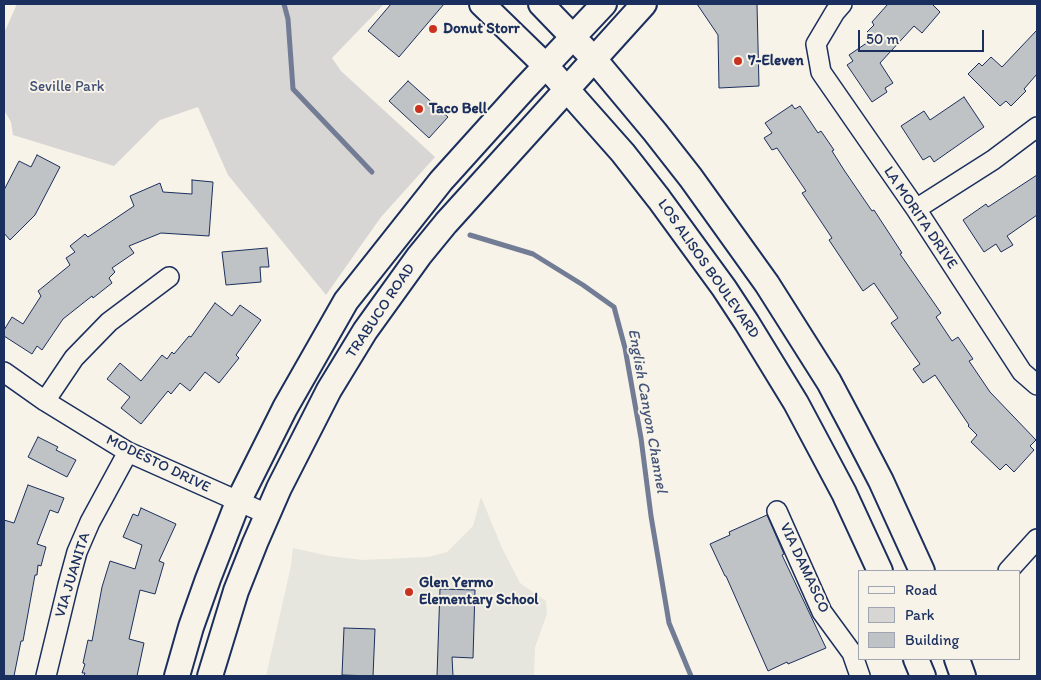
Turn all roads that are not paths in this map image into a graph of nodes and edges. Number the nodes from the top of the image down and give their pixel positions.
1 (482, 4) edge
2 (541, 4) edge
3 (604, 4) edge
4 (644, 4) edge
5 (842, 4) edge
6 (572, 37) junction
7 (594, 59) junction
8 (546, 66) junction
9 (566, 89) junction
10 (1037, 126) edge
11 (916, 209) junction
12 (169, 277) dead end
13 (4, 372) edge
14 (1037, 385) edge
15 (45, 401) junction
16 (128, 452) junction
17 (238, 502) junction
18 (777, 511) dead end
19 (267, 514) junction
20 (1037, 539) edge
21 (880, 570) edge
22 (922, 570) edge
23 (1009, 570) edge
24 (916, 660) edge
25 (957, 660) edge
26 (46, 676) edge
27 (177, 676) edge
28 (210, 676) edge
29 (860, 676) edge
30 (923, 676) edge
31 (963, 676) edge

1 - 8 main road, LOS ALISOS BOULEVARD
2 - 6 main road
3 - 6 main road, TRABUCO ROAD
4 - 7 main road, TRABUCO ROAD
5 - 11 street, LA MORITA DRIVE
6 - 7 main road
6 - 8 main road, TRABUCO ROAD
7 - 9 main road, TRABUCO ROAD
7 - 22 main road
8 - 9 main road, LOS ALISOS BOULEVARD
8 - 17 main road, TRABUCO ROAD
9 - 19 main road, TRABUCO ROAD
9 - 21 main road, LOS ALISOS BOULEVARD
10 - 11 street
11 - 14 street, LA MORITA DRIVE
12 - 15 street
13 - 15 street, MODESTO DRIVE
15 - 16 street, MODESTO DRIVE
16 - 17 street, MODESTO DRIVE
16 - 26 street, VIA JUANITA
17 - 19 street, MODESTO DRIVE
17 - 27 main road, TRABUCO ROAD
18 - 29 street, VIA DAMASCO
19 - 28 main road, TRABUCO ROAD
20 - 23 street
24 - 30 main road
25 - 31 main road

